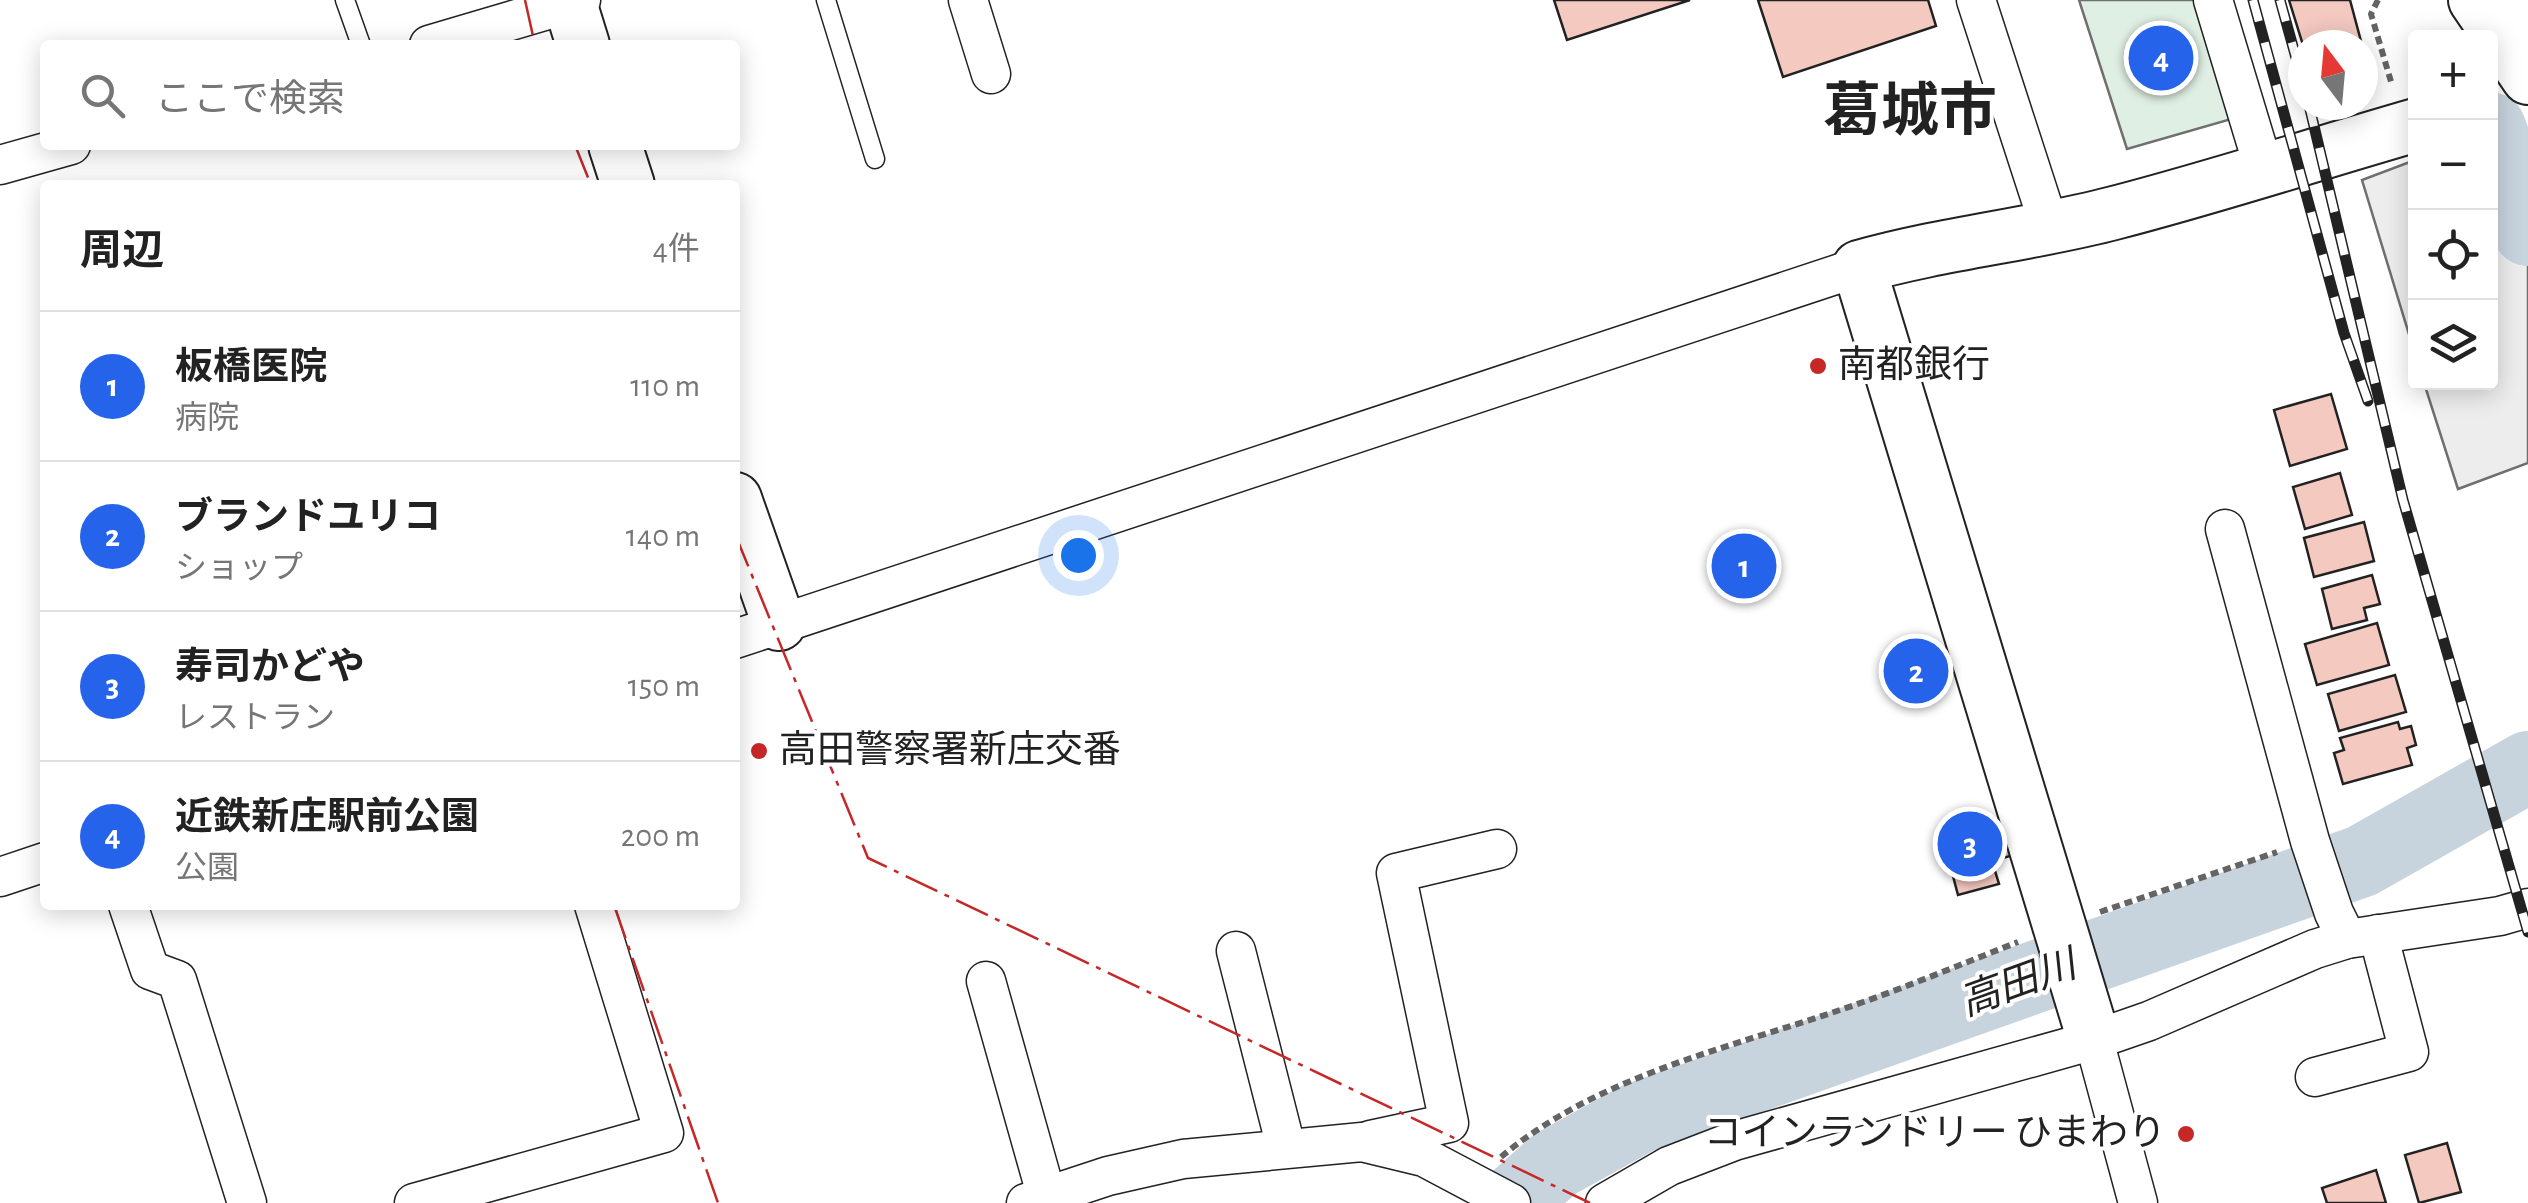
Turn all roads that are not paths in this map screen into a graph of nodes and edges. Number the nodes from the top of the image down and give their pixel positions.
1 (346, 0) edge
2 (826, 0) edge
3 (968, 0) edge
4 (1976, 0) edge
5 (2213, 0) edge
6 (565, 12) edge
7 (2504, 20) edge
8 (359, 40) edge
9 (450, 40) edge
10 (991, 74) dead end
11 (2528, 78) edge
12 (2528, 92) edge
13 (2498, 101) edge
14 (2405, 109) edge
15 (52, 150) edge
16 (618, 150) edge
17 (875, 159) dead end
18 (0, 164) edge
19 (2264, 170) junction
20 (626, 180) edge
21 (2050, 228) junction
22 (1860, 267) junction
23 (2225, 529) dead end
24 (740, 530) edge
25 (757, 632) edge
26 (1497, 850) dead end
27 (40, 864) edge
28 (0, 877) edge
29 (2528, 908) edge
30 (130, 910) edge
31 (596, 910) edge
32 (2353, 929) junction
33 (1236, 951) dead end
34 (986, 980) dead end
35 (2091, 1028) junction
36 (2315, 1077) dead end
37 (1362, 1142) junction
38 (1286, 1147) junction
39 (1036, 1199) edge
40 (247, 1203) edge
41 (414, 1203) edge
42 (1512, 1203) edge
43 (1605, 1203) edge
44 (2138, 1203) edge

1 - 8 lane
2 - 17 lane
3 - 10 street
4 - 21 street
5 - 19 street
6 - 9 street
7 - 11 street
12 - 13 street
14 - 19 street
15 - 18 street
16 - 20 street
19 - 21 street
21 - 22 street
22 - 25 street
22 - 35 street
23 - 32 street
24 - 25 street
26 - 37 street
27 - 28 street
29 - 32 street
30 - 40 street
31 - 41 street
32 - 35 street
32 - 36 street
33 - 38 street
34 - 39 street
35 - 43 street
35 - 44 street
37 - 38 street
37 - 42 street
38 - 39 street

